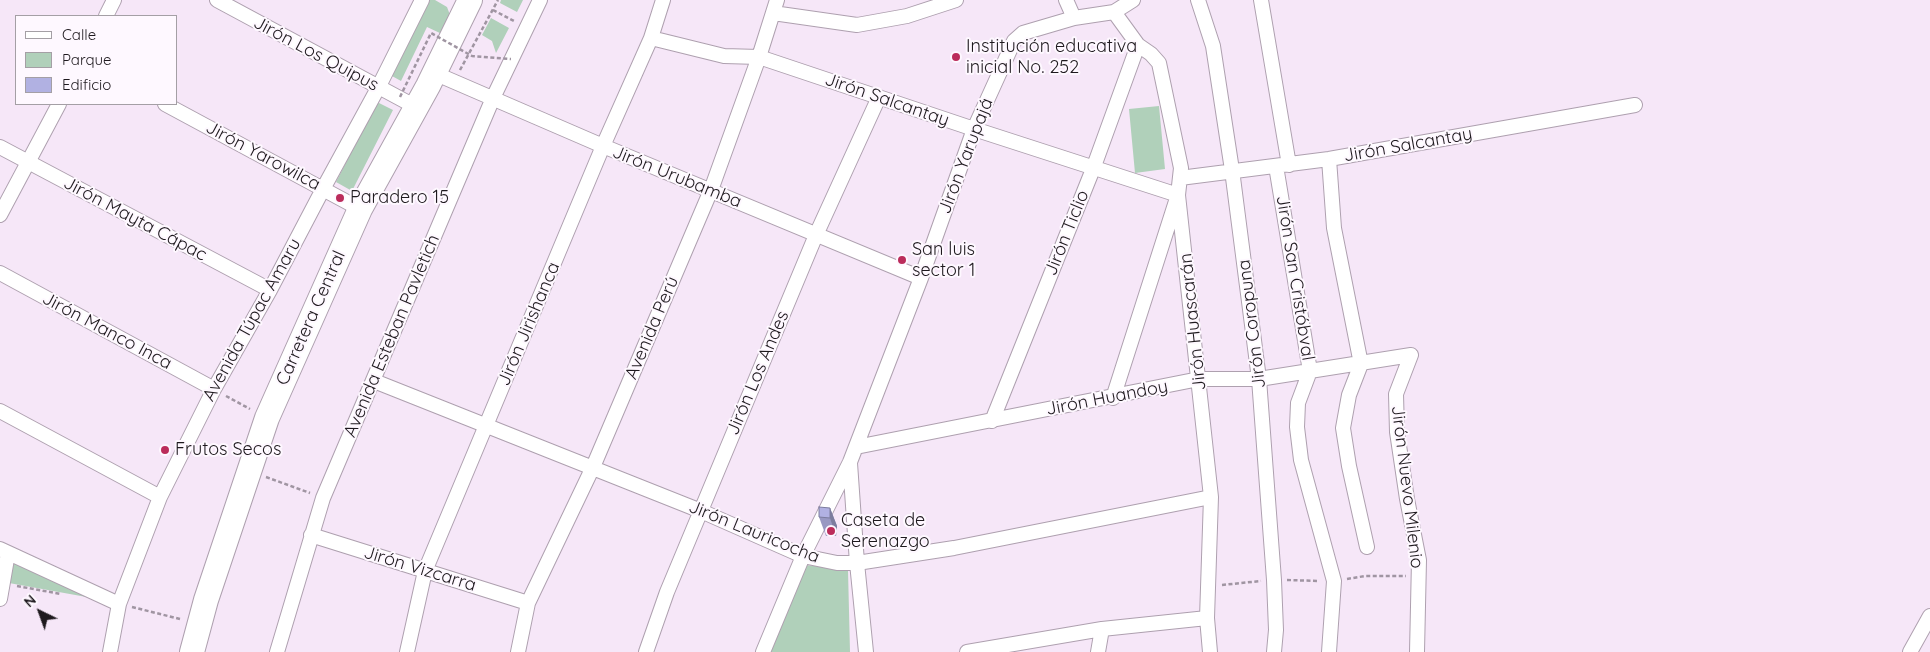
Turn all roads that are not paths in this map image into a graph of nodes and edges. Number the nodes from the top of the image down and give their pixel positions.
1 (114, 0) edge
2 (217, 0) edge
3 (422, 0) edge
4 (469, 0) edge
5 (540, 0) edge
6 (663, 0) edge
7 (956, 0) edge
8 (1066, 0) edge
9 (1131, 0) edge
10 (1198, 0) edge
11 (1261, 0) edge
12 (775, 6) edge
13 (1114, 12) junction
14 (106, 15) edge
15 (1074, 18) junction
16 (651, 38) junction
17 (1138, 45) junction
18 (759, 57) junction
19 (444, 78) junction
20 (378, 88) junction
21 (879, 97) junction
22 (493, 98) junction
23 (408, 102) junction
24 (58, 105) edge
25 (167, 105) edge
26 (1635, 105) dead end
27 (974, 130) junction
28 (603, 146) junction
29 (0, 147) edge
30 (1329, 159) junction
31 (28, 162) junction
32 (1283, 166) junction
33 (1093, 168) junction
34 (1232, 170) junction
35 (1180, 178) junction
36 (323, 189) junction
37 (711, 190) junction
38 (1178, 195) junction
39 (360, 209) junction
40 (0, 215) edge
41 (816, 235) junction
42 (0, 273) edge
43 (921, 278) junction
44 (270, 290) junction
45 (1411, 354) joint
46 (1361, 364) junction
47 (1310, 371) junction
48 (1199, 379) junction
49 (1259, 379) junction
50 (374, 381) junction
51 (214, 389) junction
52 (1113, 398) junction
53 (0, 411) edge
54 (992, 421) junction
55 (487, 426) junction
56 (856, 447) junction
57 (850, 462) junction
58 (593, 468) junction
59 (160, 497) junction
60 (1211, 497) junction
61 (700, 511) junction
62 (311, 535) junction
63 (1367, 547) dead end
64 (4, 551) edge
65 (803, 556) junction
66 (857, 563) junction
67 (425, 570) junction
68 (2, 577) edge
69 (0, 599) edge
70 (528, 603) junction
71 (119, 604) junction
72 (1930, 616) edge
73 (1207, 618) junction
74 (1102, 629) junction
75 (981, 651) edge
76 (110, 652) edge
77 (192, 652) edge
78 (277, 652) edge
79 (407, 652) edge
80 (518, 652) edge
81 (646, 652) edge
82 (763, 652) edge
83 (866, 652) edge
84 (967, 652) edge
85 (1098, 652) edge
86 (1210, 652) edge
87 (1274, 652) edge
88 (1328, 652) edge
89 (1417, 652) edge
90 (1910, 652) edge

1 - 14 street
2 - 20 street, Jirón Los Quipus
3 - 20 street, Avenida Túpac Amaru
4 - 19 highway, Carretera Central
5 - 22 street, Avenida Esteban Pavletich
6 - 16 street, Jirón Jirishanca
7 - 12 street
8 - 15 street
9 - 13 street, Jirón Yarupajá
10 - 34 street, Jirón Coropuna
11 - 32 street, Jirón San Cristóbval
12 - 18 street, Avenida Perú
13 - 15 street, Jirón Yarupajá
13 - 17 street, Jirón Huascarán
15 - 27 street, Jirón Yarupajá
16 - 18 street, Jirón Salcantay
16 - 28 street, Jirón Jirishanca
17 - 33 street, Jirón Ticlio
17 - 35 street, Jirón Huascarán
18 - 21 street, Jirón Salcantay
18 - 37 street, Avenida Perú
19 - 22 street, Jirón Urubamba
19 - 23 highway, Carretera Central
20 - 23 street, Jirón Los Quipus
20 - 36 street, Avenida Túpac Amaru
21 - 27 street, Jirón Salcantay
21 - 41 street, Jirón Los Andes
22 - 28 street, Jirón Urubamba
22 - 50 street, Avenida Esteban Pavletich
23 - 39 highway, Carretera Central
24 - 31 street
25 - 36 street, Jirón Yarowilca
26 - 30 street, Jirón Salcantay
27 - 33 street, Jirón Salcantay
27 - 43 street, Jirón Yarupajá
28 - 37 street, Jirón Urubamba
28 - 55 street, Jirón Jirishanca
29 - 31 street, Jirón Mayta Cápac
30 - 32 street, Jirón Salcantay
30 - 46 street
31 - 40 street
31 - 44 street, Jirón Mayta Cápac
32 - 34 street, Jirón Salcantay
32 - 47 street, Jirón San Cristóbval
33 - 38 street, Jirón Salcantay
33 - 54 street, Jirón Ticlio
34 - 35 street, Jirón Salcantay
34 - 49 street, Jirón Coropuna
35 - 38 street, Jirón Huascarán
36 - 39 street, Jirón Yarowilca
36 - 44 street, Avenida Túpac Amaru
37 - 41 street, Jirón Urubamba
37 - 58 street, Avenida Perú
38 - 48 street, Jirón Huascarán
38 - 52 street
39 - 77 highway, Carretera Central
41 - 43 street, Jirón Urubamba
41 - 61 street, Jirón Los Andes
42 - 51 street, Jirón Manco Inca
43 - 56 street, Jirón Yarupajá
44 - 51 street, Avenida Túpac Amaru
45 - 46 street, Jirón Huandoy
45 - 89 street, Jirón Nuevo Milenio
46 - 47 street, Jirón Huandoy
46 - 63 street
47 - 49 street, Jirón Huandoy
47 - 88 street, Jirón San Cristóbval
48 - 49 street, Jirón Huandoy
48 - 52 street, Jirón Huandoy
48 - 60 street, Jirón Huascarán
49 - 87 street, Jirón Coropuna
50 - 55 street, Jirón Lauricocha
50 - 62 street, Avenida Esteban Pavletich
51 - 59 street, Avenida Túpac Amaru
52 - 54 street, Jirón Huandoy
53 - 59 street
54 - 56 street, Jirón Huandoy
55 - 58 street, Jirón Lauricocha
55 - 67 street, Jirón Jirishanca
56 - 57 street, Jirón Yarupajá
57 - 65 street, Jirón Yarupajá
57 - 66 street
58 - 61 street, Jirón Lauricocha
58 - 70 street, Avenida Perú
59 - 71 street, Avenida Túpac Amaru
60 - 66 street, Jirón Lauricocha
60 - 73 street, Jirón Huascarán
61 - 65 street, Jirón Lauricocha
61 - 81 street, Jirón Los Andes
62 - 67 street, Jirón Vizcarra
62 - 78 street, Avenida Esteban Pavletich
64 - 68 street
64 - 71 street
65 - 66 street, Jirón Lauricocha
65 - 82 street, Jirón Yarupajá
66 - 83 street
67 - 70 street, Jirón Vizcarra
67 - 79 street, Jirón Jirishanca
68 - 69 street
70 - 80 street, Avenida Perú
71 - 76 street, Avenida Túpac Amaru
72 - 90 street
73 - 74 street
73 - 86 street, Jirón Huascarán
74 - 75 street
74 - 85 street
75 - 84 street

